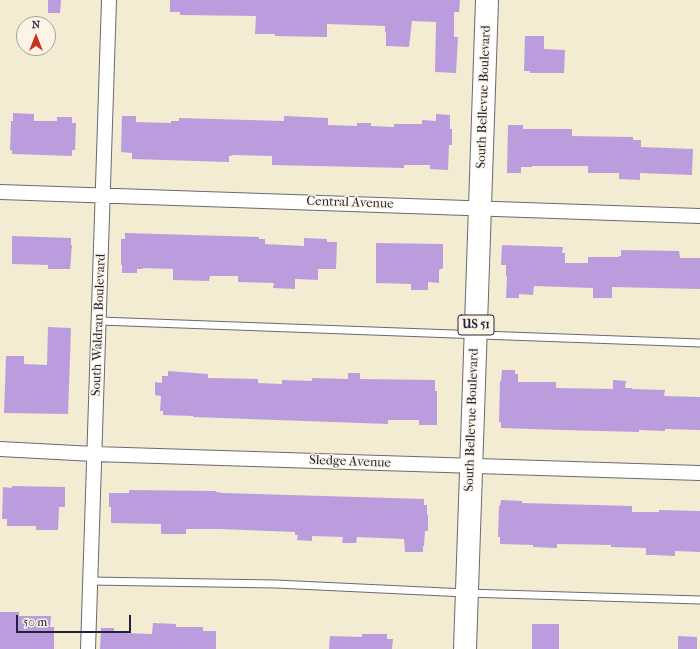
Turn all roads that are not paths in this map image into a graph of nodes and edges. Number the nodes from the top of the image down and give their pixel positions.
1 (109, 0) edge
2 (487, 0) edge
3 (0, 192) edge
4 (104, 195) junction
5 (480, 208) junction
6 (700, 216) edge
7 (99, 321) junction
8 (476, 334) junction
9 (700, 343) edge
10 (0, 450) edge
11 (94, 454) junction
12 (471, 466) junction
13 (700, 473) edge
14 (90, 580) junction
15 (466, 593) junction
16 (700, 600) edge
17 (88, 649) edge
18 (465, 649) edge

1 - 4 street, South Waldran Boulevard
2 - 5 main road, South Bellevue Boulevard / US 51
3 - 4 street, Central Avenue
4 - 5 street, Central Avenue
4 - 7 street, South Waldran Boulevard
5 - 6 street, Central Avenue
5 - 8 main road, South Bellevue Boulevard / US 51
7 - 8 lane
7 - 11 street, South Waldran Boulevard
8 - 9 lane
8 - 12 main road, South Bellevue Boulevard / US 51
10 - 11 street, Sledge Avenue
11 - 12 street, Sledge Avenue
11 - 14 street, South Waldran Boulevard
12 - 13 street, Sledge Avenue
12 - 15 main road, South Bellevue Boulevard / US 51
14 - 15 lane
14 - 17 street, South Waldran Boulevard
15 - 16 lane
15 - 18 main road, South Bellevue Boulevard / US 51

